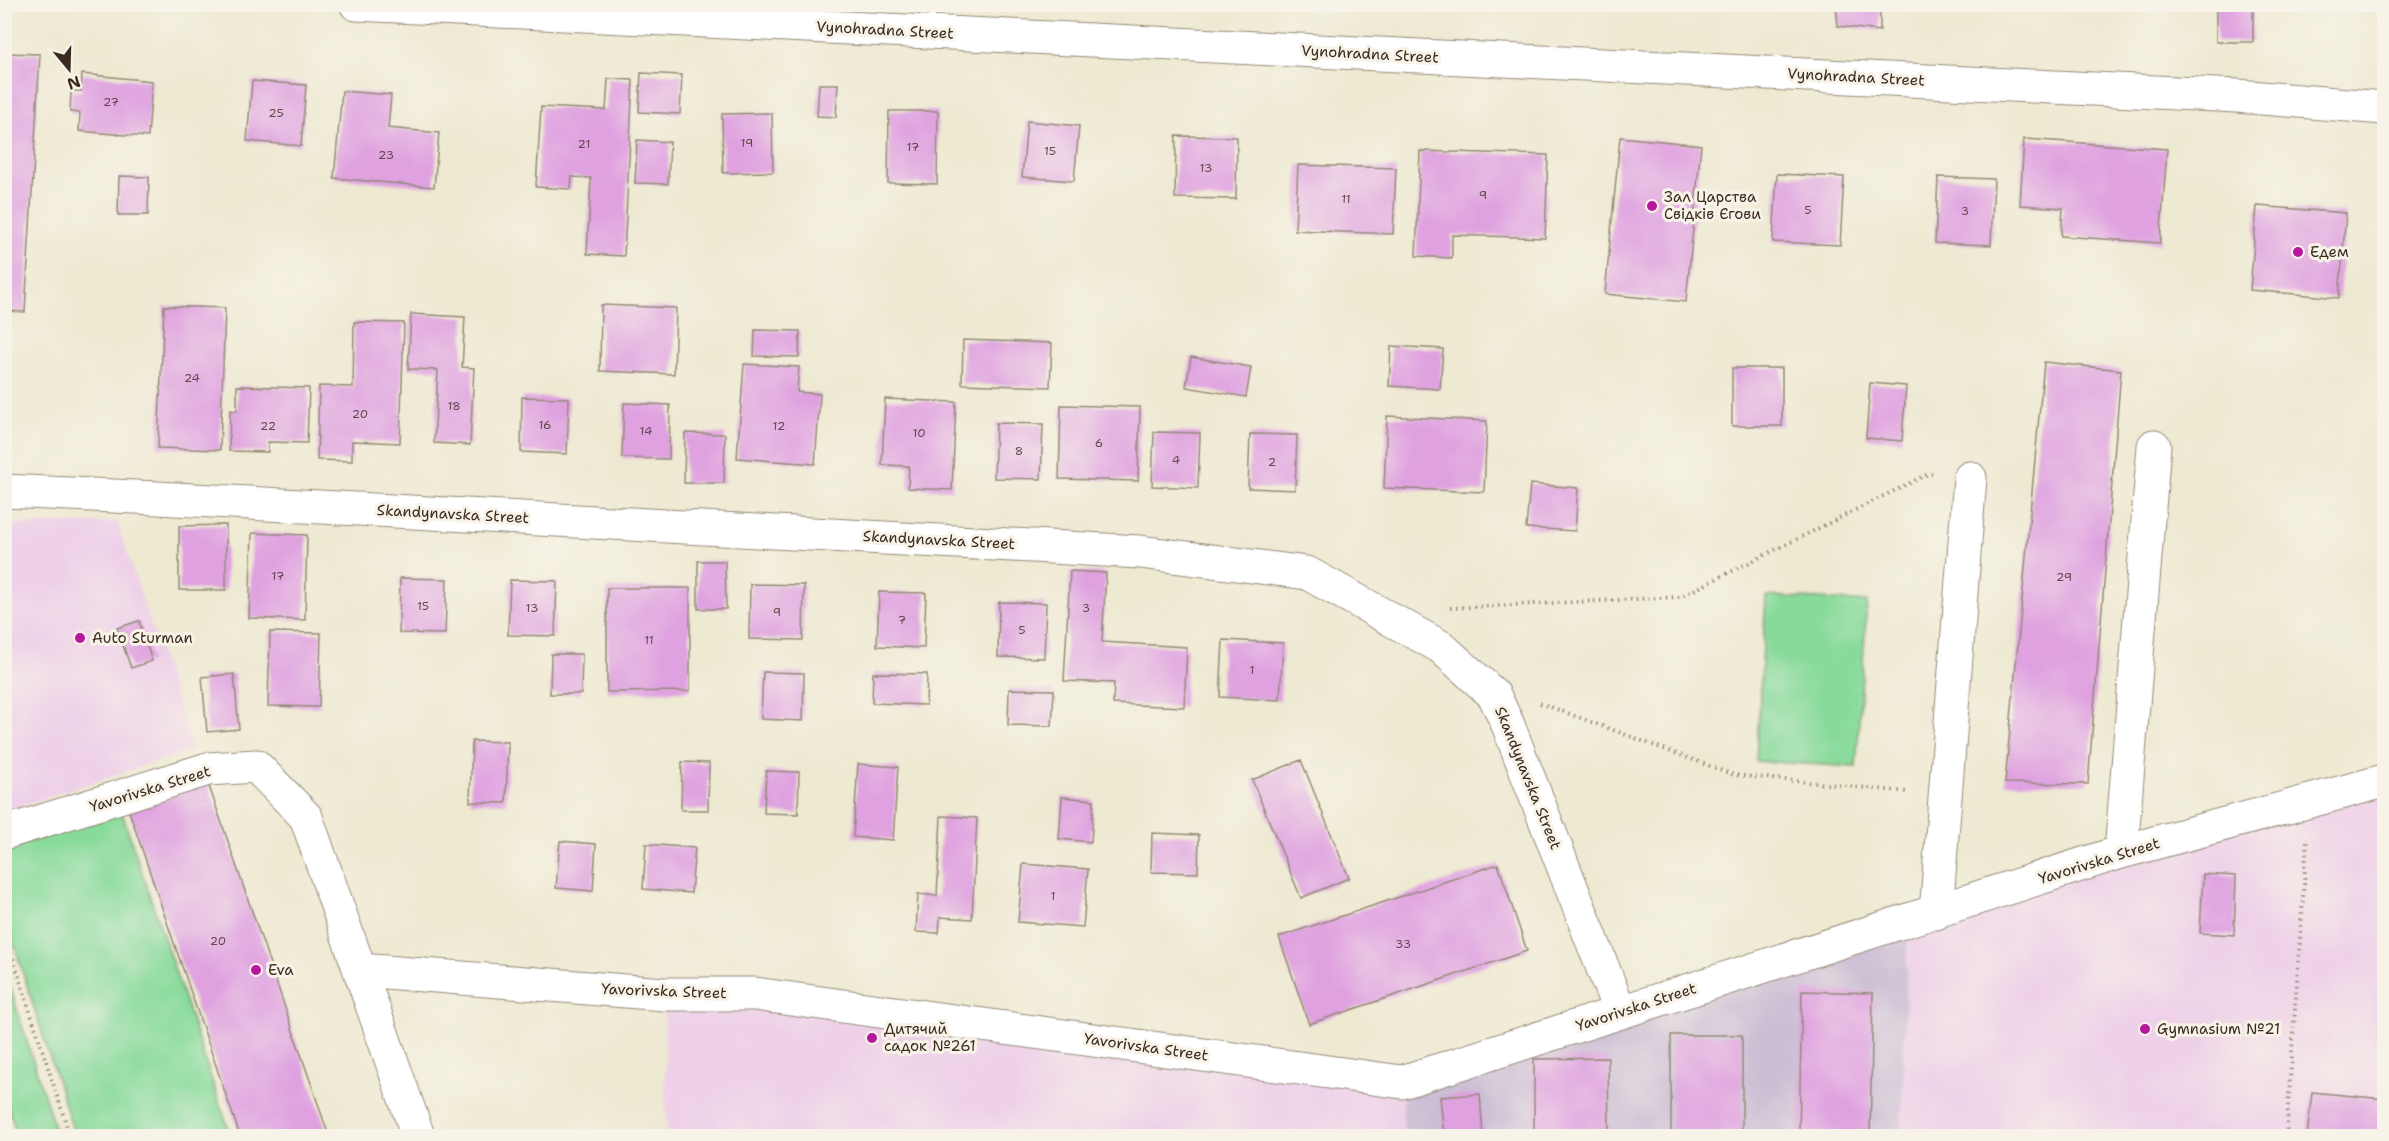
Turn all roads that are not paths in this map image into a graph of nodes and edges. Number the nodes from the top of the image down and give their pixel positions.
1 (356, 4) edge
2 (2385, 108) edge
3 (2154, 446) dead end
4 (1970, 478) road end
5 (4, 492) edge
6 (2385, 781) edge
7 (4, 833) edge
8 (2121, 852) junction
9 (1936, 913) junction
10 (360, 970) junction
11 (1620, 1012) junction
12 (418, 1137) edge

1 - 2 street, Vynohradna Street
3 - 8 street
4 - 9 street
5 - 11 street, Skandynavska Street
6 - 8 street, Yavorivska Street
7 - 10 street, Yavorivska Street
8 - 9 street, Yavorivska Street
9 - 11 street, Yavorivska Street
10 - 11 street, Yavorivska Street
10 - 12 street

